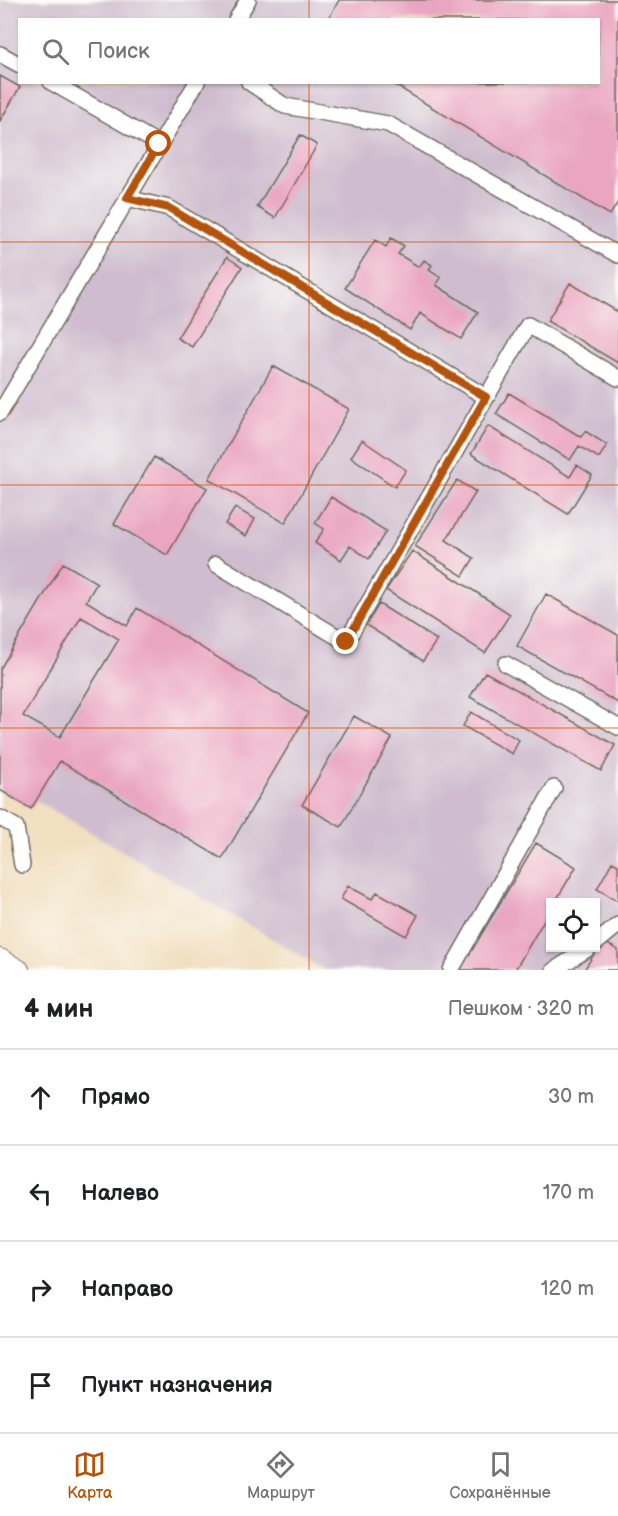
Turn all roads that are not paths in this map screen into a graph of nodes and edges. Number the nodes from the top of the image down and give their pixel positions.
1 (248, 0) edge
2 (237, 18) edge
3 (0, 54) edge
4 (18, 64) edge
5 (54, 84) edge
6 (196, 84) edge
7 (252, 84) edge
8 (159, 144) junction
9 (127, 198) junction
10 (618, 255) edge
11 (618, 378) edge
12 (486, 397) junction
13 (0, 413) edge
14 (216, 564) dead end
15 (506, 664) dead end
16 (618, 728) edge
17 (555, 788) dead end
18 (0, 818) edge
19 (21, 865) dead end
20 (618, 925) edge
21 (600, 940) edge
22 (583, 952) edge
23 (0, 959) edge
24 (19, 970) edge
25 (451, 970) edge
26 (554, 970) edge

1 - 2 lane
3 - 4 lane
5 - 8 lane
6 - 8 lane
7 - 10 lane
8 - 9 lane
9 - 12 lane
9 - 13 lane
11 - 12 lane
12 - 14 lane
15 - 16 lane
17 - 25 lane
18 - 19 lane
20 - 21 lane
22 - 26 lane
23 - 24 main road

